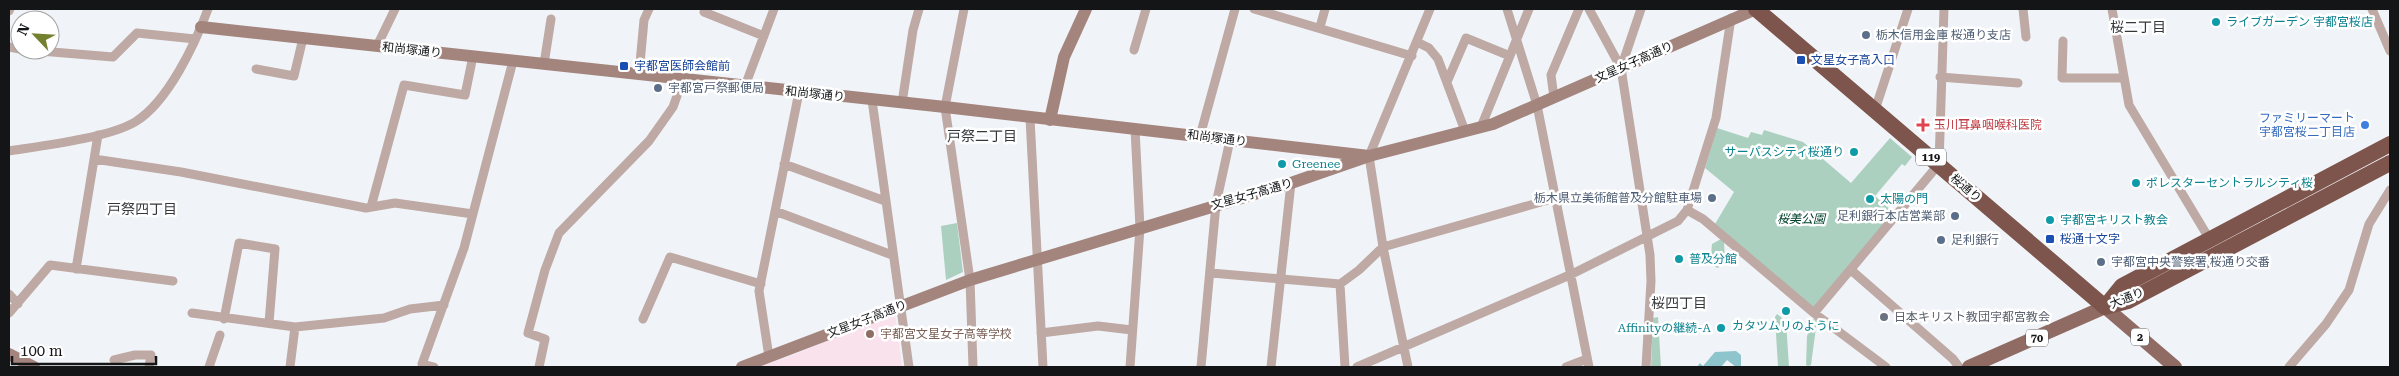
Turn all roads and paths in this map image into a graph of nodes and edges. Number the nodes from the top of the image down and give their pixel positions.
1 (208, 9) edge
2 (394, 9) edge
3 (649, 9) edge
4 (774, 9) edge
5 (919, 9) edge
6 (964, 9) edge
7 (1086, 9) edge
8 (1146, 9) edge
9 (1235, 9) edge
10 (1254, 9) edge
11 (1325, 9) edge
12 (1430, 9) edge
13 (1507, 9) edge
14 (1529, 9) edge
15 (1579, 9) edge
16 (1589, 9) edge
17 (1641, 9) edge
18 (1756, 9) edge
19 (1908, 9) edge
20 (1944, 9) edge
21 (2023, 9) edge
22 (2112, 9) edge
23 (2372, 9) edge
24 (704, 12) dead end
25 (1731, 18) junction
26 (551, 19) dead end
27 (201, 27) junction
28 (1320, 27) junction
29 (764, 36) junction
30 (303, 38) junction
31 (1517, 38) junction
32 (2026, 38) dead end
33 (195, 40) junction
34 (2063, 41) dead end
35 (1417, 42) junction
36 (377, 46) junction
37 (1134, 50) dead end
38 (2390, 51) edge
39 (60, 53) edge
40 (473, 56) junction
41 (1412, 56) junction
42 (1510, 56) junction
43 (513, 61) junction
44 (544, 64) junction
45 (1621, 68) junction
46 (256, 69) dead end
47 (639, 74) junction
48 (1940, 77) junction
49 (2124, 78) junction
50 (683, 79) junction
51 (1447, 82) junction
52 (2018, 83) dead end
53 (744, 86) junction
54 (799, 92) junction
55 (1554, 98) junction
56 (872, 100) junction
57 (902, 103) junction
58 (1537, 105) junction
59 (945, 107) junction
60 (1875, 110) junction
61 (1030, 118) junction
62 (1050, 120) junction
63 (1481, 127) junction
64 (1135, 129) junction
65 (1465, 131) junction
66 (98, 135) junction
67 (1200, 136) junction
68 (1230, 140) junction
69 (2390, 144) edge
70 (9, 151) edge
71 (1369, 156) junction
72 (94, 159) junction
73 (2390, 163) edge
74 (784, 164) junction
75 (1939, 164) junction
76 (1291, 183) junction
77 (2390, 190) edge
78 (1555, 198) junction
79 (885, 201) junction
80 (1216, 204) junction
81 (371, 207) junction
82 (1687, 210) junction
83 (775, 211) junction
84 (473, 214) junction
85 (1140, 228) junction
86 (1647, 237) junction
87 (2210, 240) junction
88 (1383, 247) junction
89 (892, 255) junction
90 (1036, 259) junction
91 (76, 269) junction
92 (1851, 270) junction
93 (1211, 273) junction
94 (1572, 274) junction
95 (970, 280) junction
96 (1281, 280) junction
97 (173, 281) dead end
98 (761, 284) junction
99 (1340, 284) junction
100 (9, 294) edge
101 (18, 304) junction
102 (444, 305) junction
103 (899, 307) junction
104 (2105, 307) junction
105 (9, 312) edge
106 (192, 313) dead end
107 (1814, 313) junction
108 (224, 319) junction
109 (643, 319) dead end
110 (269, 323) junction
111 (295, 327) junction
112 (1132, 330) junction
113 (1041, 333) junction
114 (220, 335) dead end
115 (1404, 346) junction
116 (9, 354) edge
117 (769, 357) junction
118 (114, 360) dead end
119 (1588, 363) edge
120 (34, 367) edge
121 (149, 367) edge
122 (209, 367) edge
123 (290, 367) edge
124 (434, 367) edge
125 (539, 367) edge
126 (742, 367) edge
127 (908, 367) edge
128 (972, 367) edge
129 (1042, 367) edge
130 (1130, 367) edge
131 (1201, 367) edge
132 (1271, 367) edge
133 (1345, 367) edge
134 (1357, 367) edge
135 (1408, 367) edge
136 (1566, 367) edge
137 (1646, 367) edge
138 (1886, 367) edge
139 (1959, 367) edge
140 (1969, 367) edge
141 (2174, 367) edge
142 (2289, 367) edge

1 - 27 street
2 - 36 street
3 - 47 street
4 - 29 street
5 - 57 street
6 - 59 street
7 - 62 street
8 - 37 street
9 - 67 street
10 - 28 street
11 - 28 street
12 - 35 street
13 - 31 street
14 - 31 street
15 - 55 street
16 - 45 street
17 - 45 street
18 - 25 street, 文星女子高通り
18 - 60 highway, 桜通り / 119
19 - 60 street
20 - 48 street
21 - 32 street
22 - 49 street
23 - 38 street
24 - 29 street
25 - 45 street, 文星女子高通り
25 - 82 street
26 - 44 street
27 - 30 street, 和尚塚通り
27 - 33 street
28 - 41 street
29 - 53 street
30 - 36 street, 和尚塚通り
30 - 46 street
31 - 42 street
31 - 58 street
33 - 39 street
33 - 66 street
34 - 49 street
35 - 41 street
35 - 51 street
36 - 40 street, 和尚塚通り
40 - 43 street, 和尚塚通り
40 - 81 street
41 - 71 street
42 - 51 street
42 - 63 street
43 - 44 street, 和尚塚通り
43 - 84 street
44 - 47 street, 和尚塚通り
45 - 55 street, 文星女子高通り
45 - 86 street
47 - 50 street, 和尚塚通り
48 - 52 street
48 - 75 street
49 - 87 street
50 - 53 street, 和尚塚通り
50 - 125 street
51 - 65 street
53 - 54 street, 和尚塚通り
54 - 56 street, 和尚塚通り
54 - 74 street
55 - 58 street, 文星女子高通り
56 - 57 street, 和尚塚通り
56 - 79 street
57 - 59 street, 和尚塚通り
58 - 63 street, 文星女子高通り
58 - 78 street
59 - 61 street, 和尚塚通り
59 - 95 street
60 - 75 highway, 桜通り / 119
61 - 62 street, 和尚塚通り
61 - 90 street
62 - 64 street, 和尚塚通り
63 - 65 street, 文星女子高通り
64 - 67 street, 和尚塚通り
64 - 85 street
65 - 71 street, 文星女子高通り
66 - 70 street
66 - 72 street
67 - 68 street, 和尚塚通り
68 - 71 street, 和尚塚通り
68 - 80 street
69 - 87 highway, 大通り
71 - 76 street, 文星女子高通り
71 - 88 street
72 - 81 street
72 - 91 street
73 - 104 highway, 大通り
74 - 79 street
74 - 83 street
75 - 92 street
75 - 104 highway, 桜通り / 119
76 - 80 street, 文星女子高通り
76 - 96 street
77 - 142 street
78 - 88 street
78 - 94 street
79 - 89 street
80 - 85 street, 文星女子高通り
80 - 93 street
81 - 84 street
82 - 86 street
82 - 107 street
83 - 89 street
83 - 98 street
84 - 102 street
85 - 90 street, 文星女子高通り
85 - 112 street
86 - 94 street
86 - 137 street
87 - 104 highway, 大通り
88 - 99 street
88 - 115 street
89 - 103 street
90 - 95 street, 文星女子高通り
90 - 113 street
91 - 97 street
91 - 101 street
92 - 107 street
92 - 139 street
93 - 96 street
93 - 131 street
94 - 115 street
94 - 119 street
95 - 103 street, 文星女子高通り
95 - 128 street
96 - 99 street
96 - 132 street
98 - 109 street
98 - 117 street
99 - 133 street
100 - 101 street
101 - 105 street
102 - 111 street
102 - 124 street
103 - 117 street, 文星女子高通り
103 - 127 street
104 - 140 main road, 70
104 - 141 main road, 桜通り / 2
106 - 108 street
107 - 138 street
108 - 110 street
108 - 110 street
110 - 111 street
111 - 123 street
112 - 113 street
112 - 130 street
113 - 129 street
114 - 122 street
115 - 134 street
115 - 135 street
116 - 120 street
117 - 126 street, 文星女子高通り
118 - 121 street
119 - 136 street

